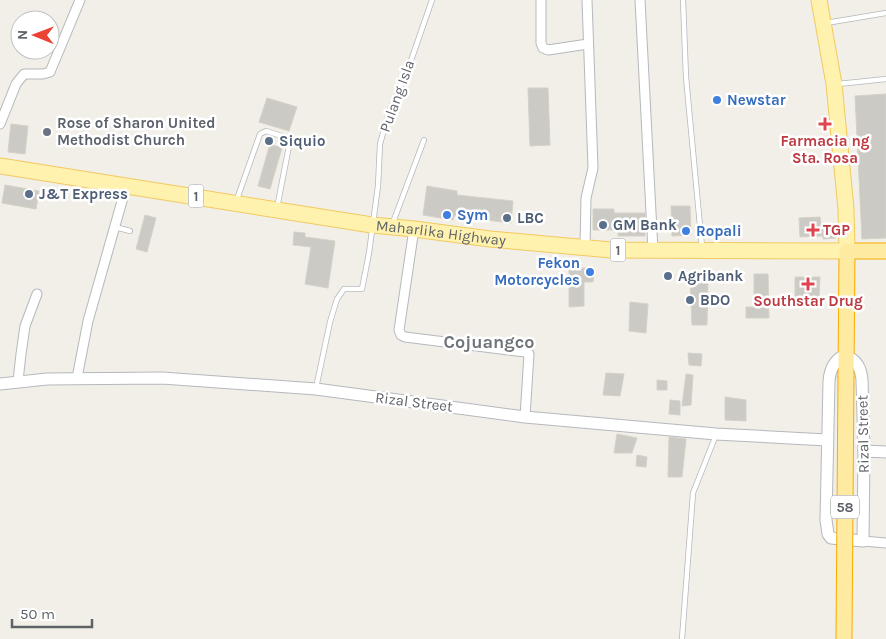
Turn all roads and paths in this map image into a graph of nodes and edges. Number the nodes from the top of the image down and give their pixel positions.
1 (80, 0) edge
2 (432, 0) edge
3 (541, 0) edge
4 (587, 0) edge
5 (640, 0) edge
6 (683, 0) edge
7 (819, 0) edge
8 (886, 13) edge
9 (823, 24) junction
10 (588, 44) junction
11 (886, 78) edge
12 (834, 84) junction
13 (0, 124) edge
14 (424, 140) dead end
15 (0, 166) edge
16 (126, 187) junction
17 (236, 203) junction
18 (276, 210) junction
19 (372, 225) junction
20 (391, 226) junction
21 (115, 227) junction
22 (414, 229) junction
23 (130, 231) dead end
24 (585, 247) junction
25 (654, 251) junction
26 (702, 251) junction
27 (847, 251) junction
28 (886, 251) edge
29 (37, 294) dead end
30 (845, 355) junction
31 (77, 378) junction
32 (18, 381) junction
33 (0, 384) edge
34 (316, 389) junction
35 (524, 417) junction
36 (716, 434) junction
37 (827, 440) junction
38 (864, 452) junction
39 (886, 452) edge
40 (863, 541) junction
41 (886, 543) edge
42 (682, 639) edge
43 (844, 639) edge

1 - 13 street
2 - 19 lane, Pulang Isla
3 - 10 street
4 - 10 street
5 - 25 street
6 - 26 lane
7 - 9 main road
8 - 9 lane
9 - 12 main road
10 - 24 street
11 - 12 lane
12 - 27 main road
14 - 20 lane
15 - 16 main road, Maharlika Highway / 1
16 - 17 main road, Maharlika Highway / 1
16 - 21 street
17 - 18 main road, Maharlika Highway / 1
17 - 18 lane
18 - 19 main road, Maharlika Highway / 1
19 - 20 main road, Maharlika Highway / 1
19 - 34 lane, Pulang Isla
20 - 22 main road, Maharlika Highway / 1
21 - 23 lane
21 - 31 street
22 - 24 main road, Maharlika Highway / 1
22 - 35 street
24 - 25 main road, Maharlika Highway / 1
25 - 26 main road, Maharlika Highway / 1
26 - 27 main road, Maharlika Highway / 1
27 - 28 highway, Maharlika Highway / 1
27 - 30 highway, 58
29 - 32 street
30 - 37 street
30 - 38 street, Rizal Street
30 - 43 highway, 58, bridge
31 - 32 street, Rizal Street
31 - 34 street, Rizal Street
32 - 33 street, Rizal Street
34 - 35 street, Rizal Street
35 - 36 street, Rizal Street
36 - 37 street, Rizal Street
36 - 42 lane
37 - 40 street
38 - 39 street
38 - 40 street, Rizal Street
40 - 41 street

